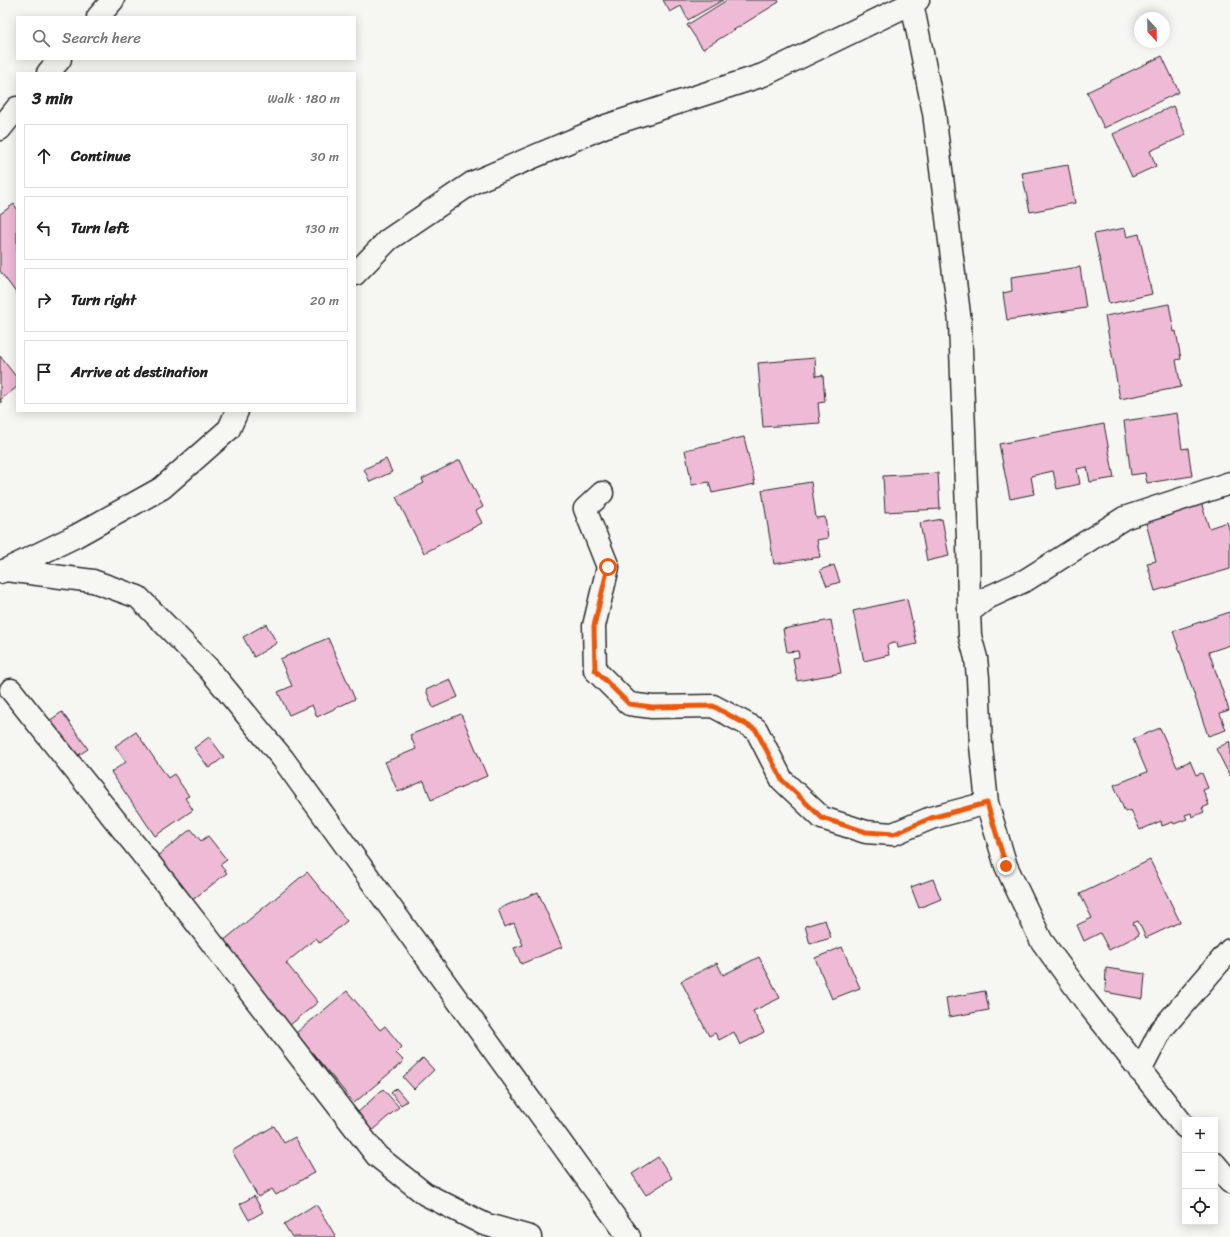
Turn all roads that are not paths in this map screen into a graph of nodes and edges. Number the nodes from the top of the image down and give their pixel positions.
1 (113, 0) edge
2 (913, 1) edge
3 (99, 16) edge
4 (59, 60) edge
5 (49, 72) edge
6 (16, 109) edge
7 (0, 128) edge
8 (356, 273) edge
9 (237, 412) edge
10 (1230, 483) edge
11 (602, 493) dead end
12 (3, 571) edge
13 (969, 612) junction
14 (11, 690) dead end
15 (987, 803) junction
16 (1230, 950) edge
17 (1140, 1071) junction
18 (1182, 1123) edge
19 (1218, 1168) edge
20 (1230, 1182) edge
21 (530, 1237) edge
22 (629, 1237) edge

1 - 3 street
2 - 8 street
2 - 13 street
4 - 5 street
6 - 7 street
9 - 12 street
10 - 13 street
11 - 15 street
12 - 22 street
13 - 15 street
14 - 21 street
15 - 17 street
16 - 17 street
17 - 18 street
19 - 20 street

